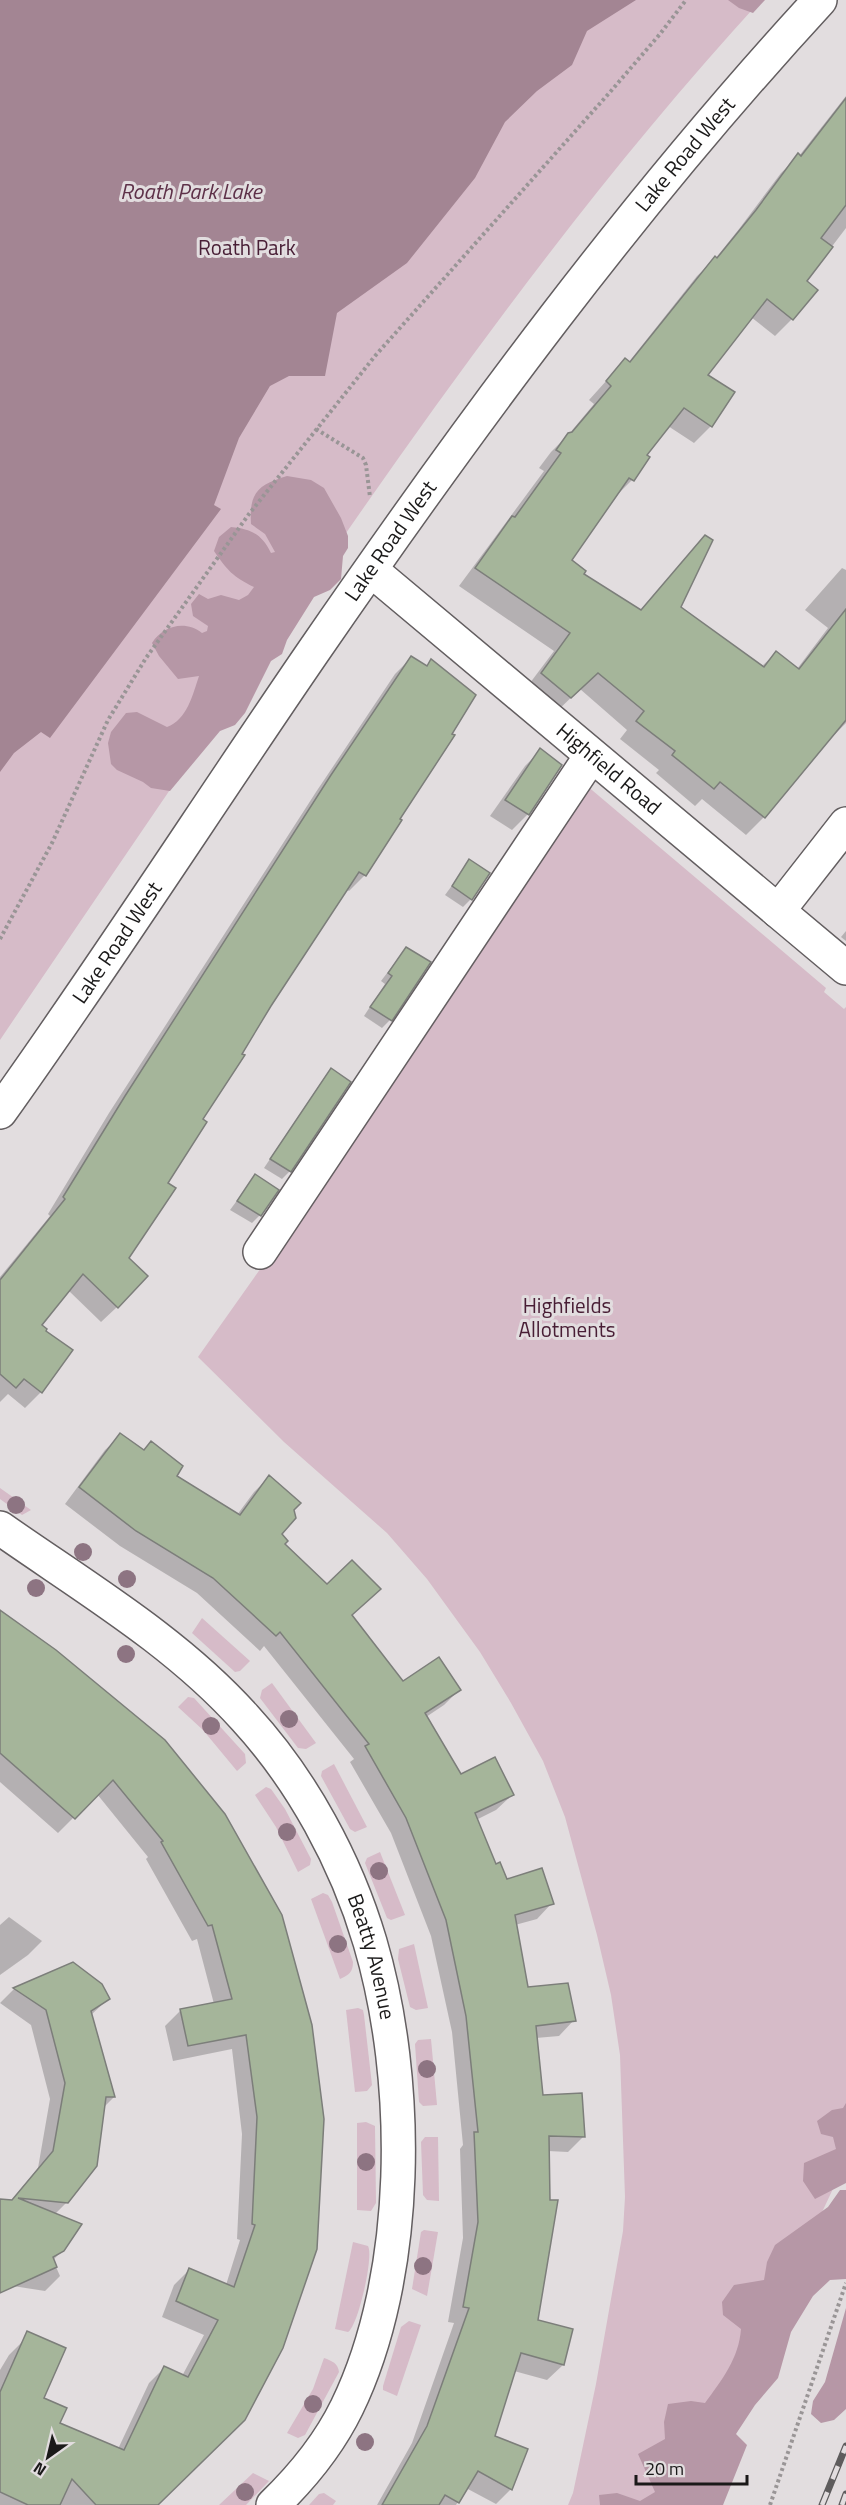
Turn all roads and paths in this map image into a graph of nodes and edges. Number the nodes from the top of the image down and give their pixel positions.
1 (686, 0) edge
2 (820, 0) edge
3 (316, 429) junction
4 (370, 497) dead end
5 (371, 570) junction
6 (591, 756) junction
7 (846, 824) edge
8 (778, 911) junction
9 (0, 939) edge
10 (846, 968) edge
11 (0, 1112) edge
12 (260, 1252) dead end
13 (0, 1528) edge
14 (846, 2283) edge
15 (273, 2505) edge
16 (770, 2505) edge

1 - 3 path
2 - 5 street, Lake Road West
3 - 4 path
3 - 9 path
5 - 6 street, Highfield Road
5 - 11 street, Lake Road West
6 - 8 street, Highfield Road
6 - 12 street
7 - 8 street
8 - 10 street, Highfield Road
13 - 15 street, Beatty Avenue
14 - 16 path

